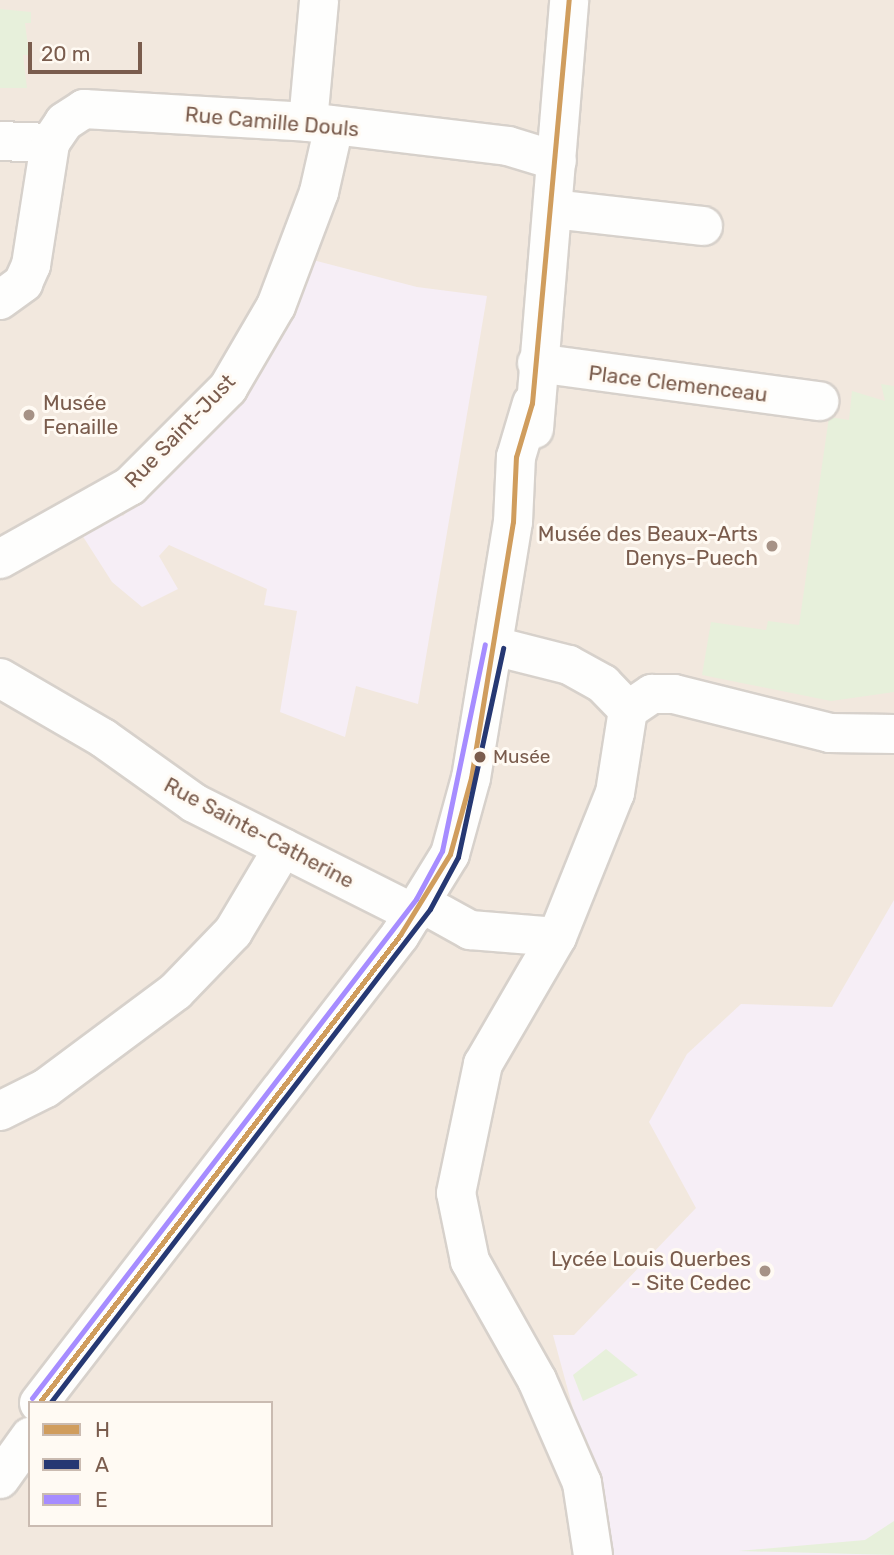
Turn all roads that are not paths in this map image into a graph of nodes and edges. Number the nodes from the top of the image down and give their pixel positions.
1 (318, 0) edge
2 (569, 0) edge
3 (321, 124) junction
4 (0, 141) edge
5 (50, 143) junction
6 (557, 160) junction
7 (553, 209) junction
8 (703, 226) dead end
9 (0, 300) edge
10 (537, 363) junction
11 (819, 401) dead end
12 (0, 559) edge
13 (494, 646) junction
14 (0, 678) edge
15 (628, 710) junction
16 (894, 734) edge
17 (268, 841) junction
18 (419, 909) junction
19 (557, 937) junction
20 (0, 1111) edge
21 (42, 1401) edge
22 (28, 1416) edge
23 (28, 1440) edge
24 (0, 1447) edge
25 (0, 1479) edge
26 (593, 1555) edge

1 - 3 street, Rue Saint-Just
2 - 6 street
3 - 5 street, Rue Camille Douls
3 - 6 street, Rue Camille Douls
3 - 12 street, Rue Saint-Just
4 - 5 street
5 - 9 street
6 - 7 street
7 - 8 street
7 - 10 street
10 - 11 street, Place Clemenceau
10 - 13 street
13 - 15 street
13 - 18 street
14 - 17 street, Rue Sainte-Catherine
15 - 16 street
15 - 19 street
17 - 18 street, Rue Sainte-Catherine
17 - 20 street
18 - 19 street, Rue Sainte-Catherine
18 - 21 street
19 - 26 street
22 - 24 street
23 - 25 street

